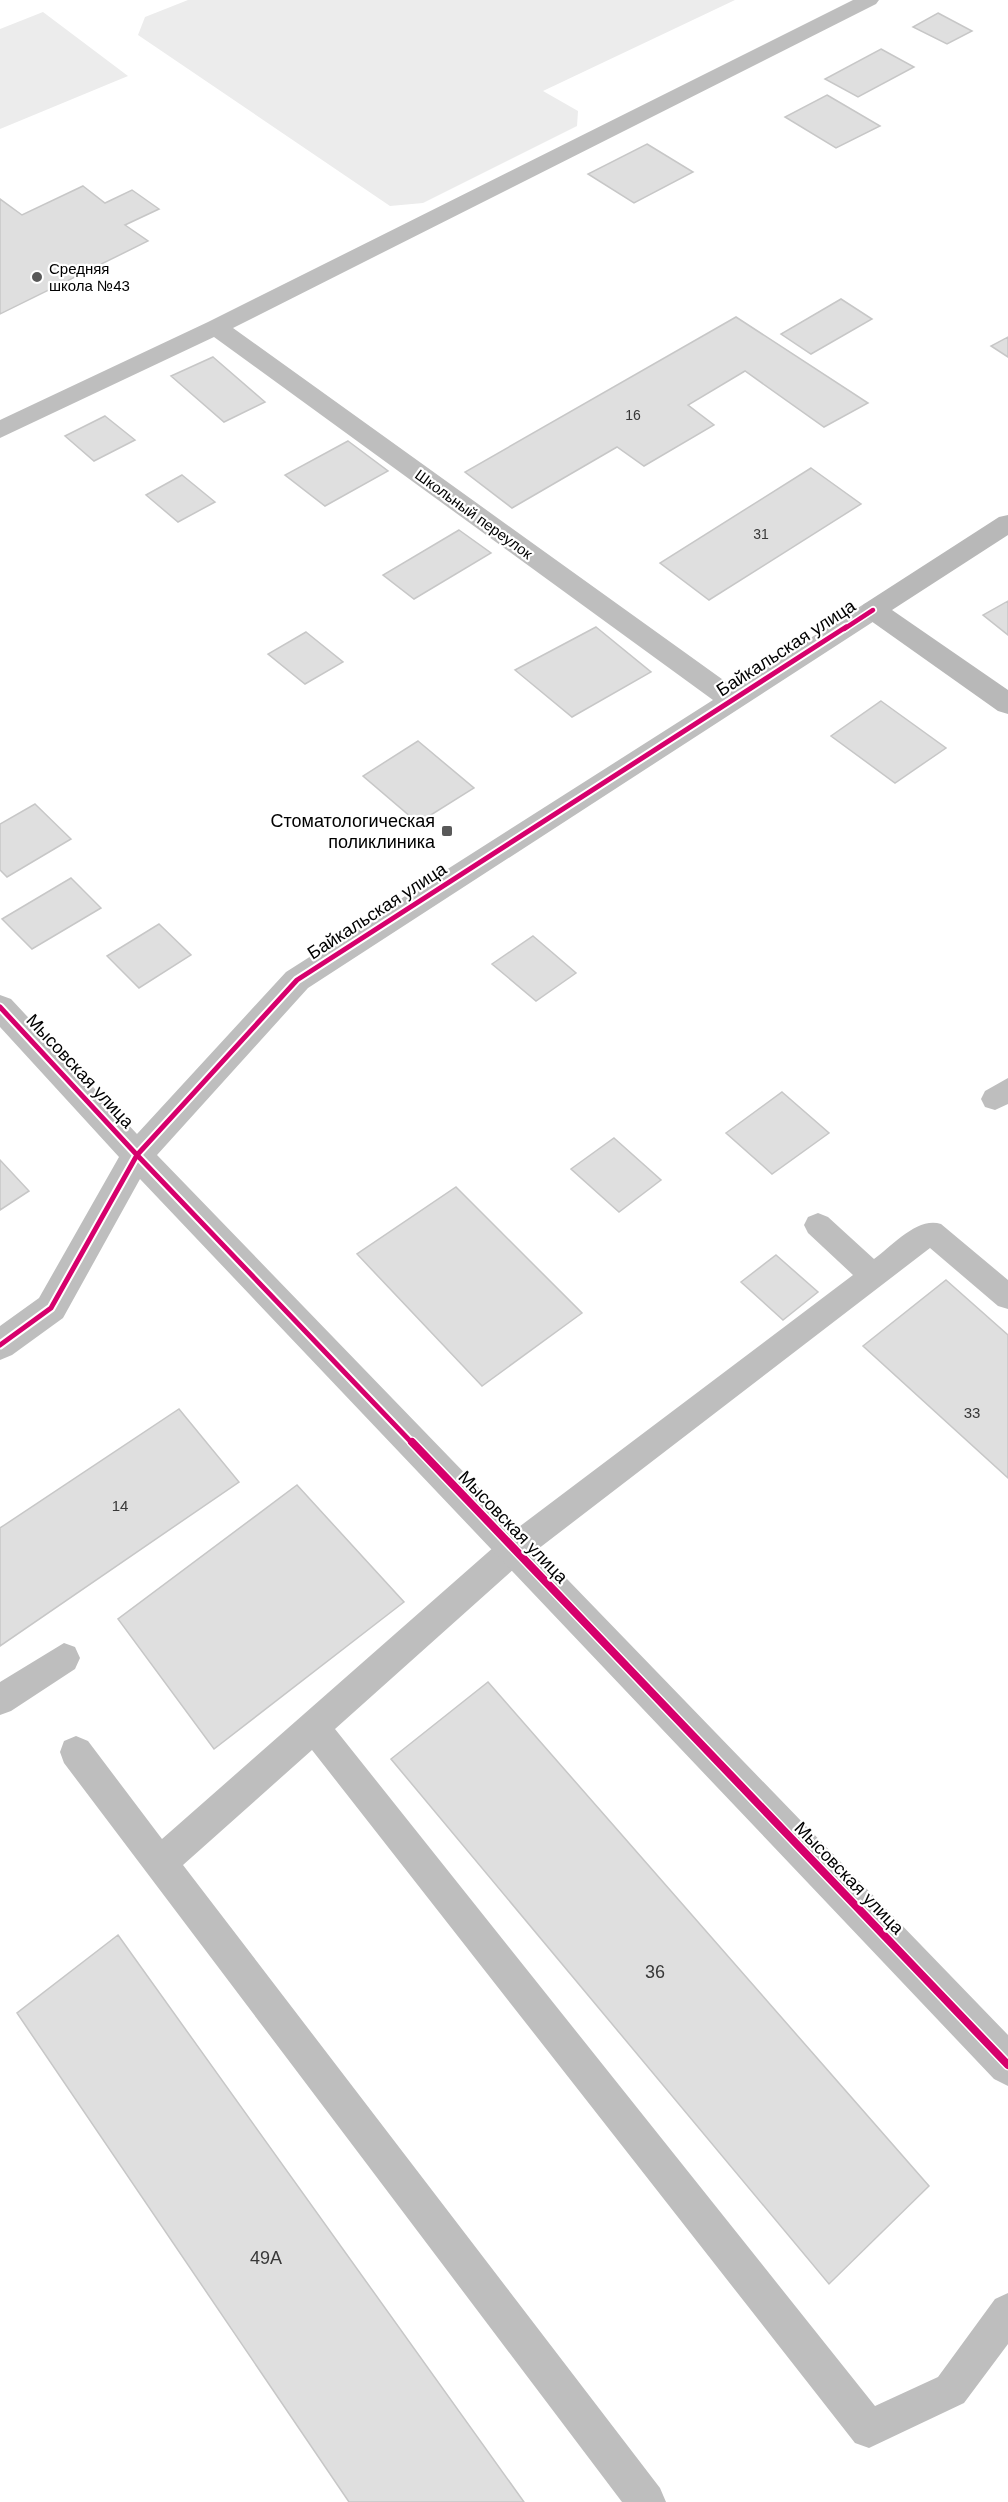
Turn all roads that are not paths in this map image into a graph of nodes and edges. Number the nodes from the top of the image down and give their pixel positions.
1 (869, 0) edge
2 (216, 327) junction
3 (0, 430) edge
4 (1008, 524) edge
5 (873, 610) junction
6 (732, 700) junction
7 (1008, 704) edge
8 (0, 1006) edge
9 (137, 1155) junction
10 (818, 1226) dead end
11 (873, 1276) junction
12 (1008, 1297) edge
13 (0, 1345) edge
14 (514, 1549) junction
15 (64, 1658) dead end
16 (0, 1700) edge
17 (314, 1727) junction
18 (76, 1752) dead end
19 (160, 1863) junction
20 (1008, 2065) edge
21 (1008, 2312) edge
22 (646, 2502) edge

1 - 2 street
2 - 3 street
2 - 6 street, Школьный переулок
4 - 5 main road, Байкальская улица
5 - 6 street, Байкальская улица
5 - 7 main road
6 - 9 street, Байкальская улица
8 - 9 street, Мысовская улица
9 - 13 street, Байкальская улица
9 - 14 street, Мысовская улица
10 - 11 lane
11 - 12 lane
11 - 14 lane
14 - 17 lane
14 - 20 street, Мысовская улица
15 - 16 lane
17 - 19 lane
17 - 21 lane
18 - 19 lane
19 - 22 lane

